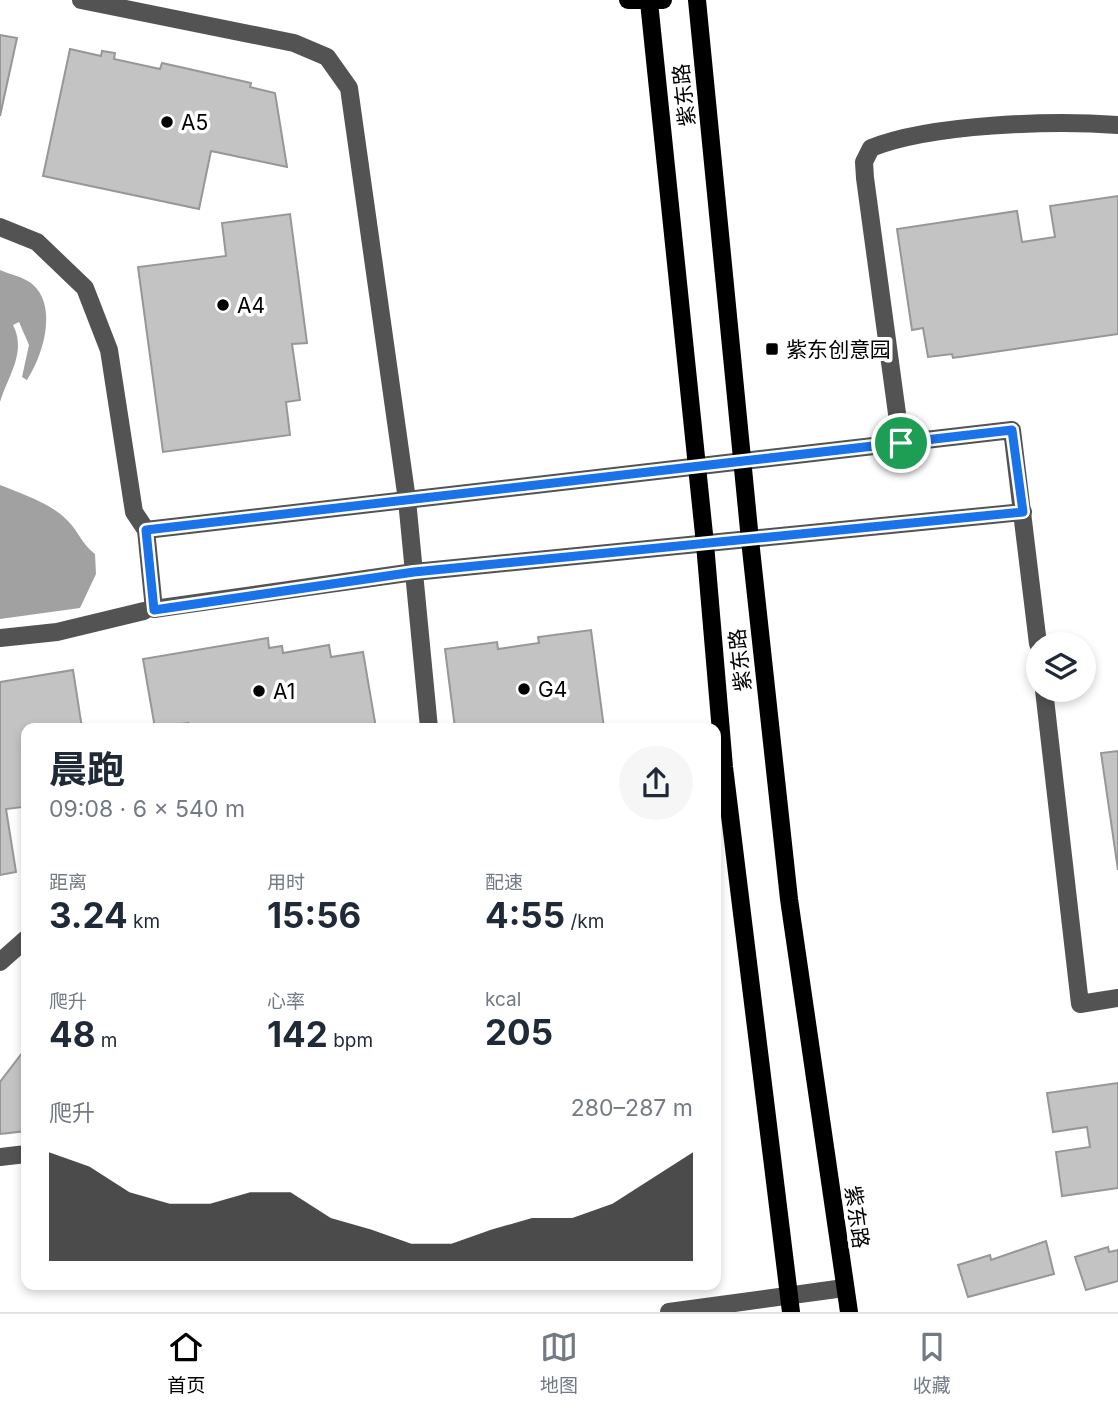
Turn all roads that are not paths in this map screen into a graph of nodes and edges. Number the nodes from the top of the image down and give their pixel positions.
1 (81, 0) edge
2 (628, 0) edge
3 (698, 0) edge
4 (656, 1) edge
5 (1118, 125) edge
6 (0, 227) edge
7 (901, 443) junction
8 (744, 461) junction
9 (697, 466) junction
10 (407, 500) junction
11 (1023, 512) junction
12 (146, 530) junction
13 (750, 540) junction
14 (705, 544) junction
15 (414, 572) junction
16 (144, 611) dead end
17 (1037, 632) edge
18 (0, 638) edge
19 (1045, 702) edge
20 (429, 723) edge
21 (720, 723) edge
22 (721, 732) edge
23 (21, 943) edge
24 (0, 962) edge
25 (1118, 999) edge
26 (21, 1155) edge
27 (0, 1157) edge
28 (844, 1288) junction
29 (790, 1304) edge
30 (669, 1312) edge
31 (849, 1312) edge

1 - 10 street
2 - 4 main road
3 - 8 main road, 紫东路
4 - 9 main road, 紫东路
5 - 7 street
6 - 12 street
7 - 8 street
7 - 11 street
8 - 9 street
8 - 13 main road, 紫东路
9 - 10 street
9 - 14 main road, 紫东路
10 - 12 street
10 - 15 street
11 - 13 street
11 - 17 street
12 - 15 street
13 - 14 street
13 - 28 main road, 紫东路
14 - 15 street
14 - 21 main road, 紫东路
15 - 20 street
16 - 18 street
19 - 25 street
22 - 29 main road, 紫东路
23 - 24 street
26 - 27 street
28 - 29 street
28 - 31 main road, 紫东路
29 - 30 street

